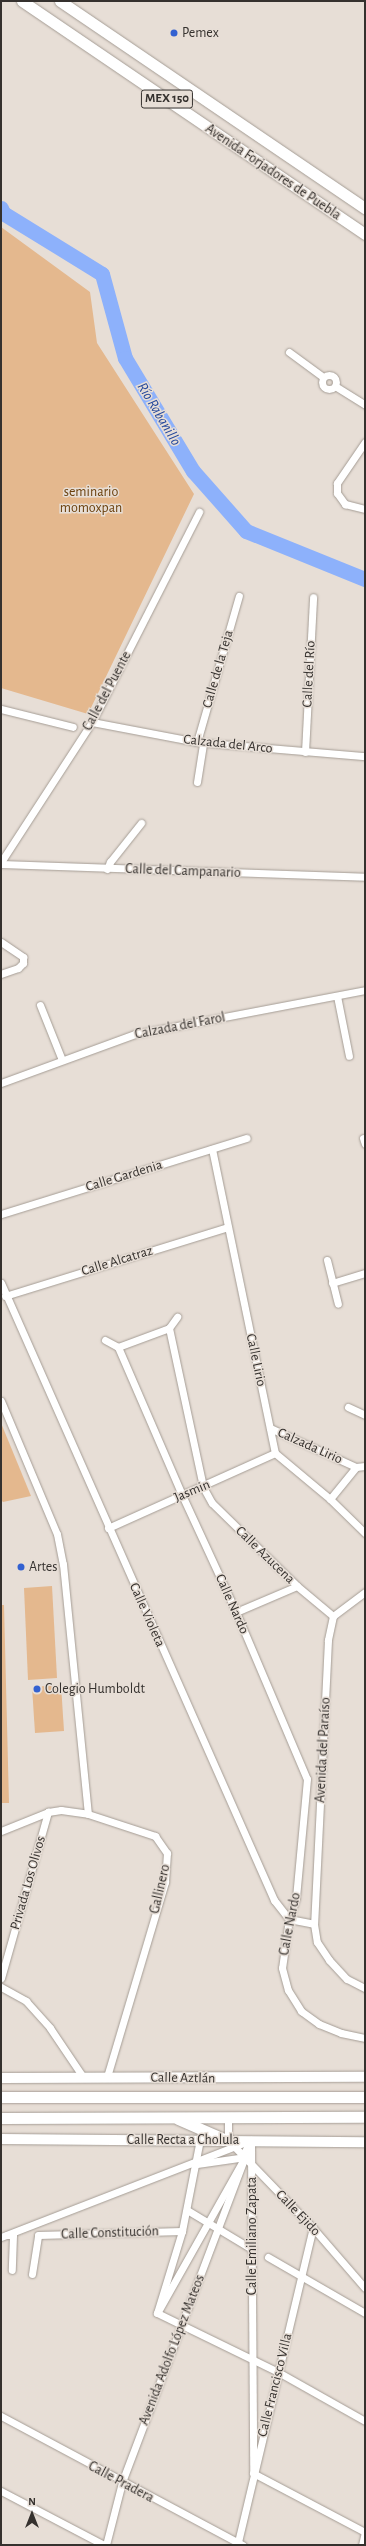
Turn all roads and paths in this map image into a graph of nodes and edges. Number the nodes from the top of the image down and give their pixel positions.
1 (22, 1) edge
2 (60, 1) edge
3 (365, 208) edge
4 (365, 234) edge
5 (288, 352) dead end
6 (365, 405) edge
7 (365, 442) edge
8 (365, 509) edge
9 (199, 512) dead end
10 (239, 596) dead end
11 (313, 597) dead end
12 (1, 709) edge
13 (92, 722) junction
14 (73, 727) dead end
15 (200, 743) junction
16 (305, 752) junction
17 (365, 756) edge
18 (197, 782) dead end
19 (141, 823) dead end
20 (1, 863) edge
21 (108, 869) junction
22 (365, 877) edge
23 (1, 942) edge
24 (1, 974) edge
25 (365, 990) edge
26 (337, 996) junction
27 (40, 1005) dead end
28 (349, 1056) dead end
29 (62, 1060) junction
30 (1, 1083) edge
31 (247, 1138) dead end
32 (212, 1149) junction
33 (1, 1214) edge
34 (228, 1227) junction
35 (327, 1260) dead end
36 (365, 1273) edge
37 (1, 1283) edge
38 (332, 1283) junction
39 (5, 1296) junction
40 (338, 1304) dead end
41 (177, 1317) dead end
42 (169, 1328) junction
43 (105, 1340) dead end
44 (118, 1347) junction
45 (1, 1401) edge
46 (348, 1407) dead end
47 (365, 1416) edge
48 (270, 1428) junction
49 (276, 1453) junction
50 (365, 1466) edge
51 (356, 1467) junction
52 (203, 1487) junction
53 (182, 1495) junction
54 (330, 1499) junction
55 (108, 1528) junction
56 (365, 1533) edge
57 (297, 1586) junction
58 (365, 1592) edge
59 (236, 1612) junction
60 (333, 1616) junction
61 (307, 1779) junction
62 (321, 1779) junction
63 (48, 1812) junction
64 (88, 1814) junction
65 (1, 1831) edge
66 (288, 1918) junction
67 (314, 1924) junction
68 (1, 1978) edge
69 (1, 1987) edge
70 (365, 1988) edge
71 (365, 2038) edge
72 (83, 2077) junction
73 (107, 2077) junction
74 (365, 2077) edge
75 (1, 2078) edge
76 (365, 2097) edge
77 (1, 2098) edge
78 (174, 2117) junction
79 (228, 2117) junction
80 (365, 2117) edge
81 (1, 2118) edge
82 (1, 2139) edge
83 (200, 2139) junction
84 (251, 2140) junction
85 (229, 2142) junction
86 (365, 2142) edge
87 (244, 2156) junction
88 (196, 2163) junction
89 (251, 2164) junction
90 (187, 2210) junction
91 (208, 2222) junction
92 (218, 2228) junction
93 (313, 2228) junction
94 (182, 2231) junction
95 (6, 2235) edge
96 (252, 2249) junction
97 (268, 2257) dead end
98 (12, 2270) dead end
99 (32, 2274) dead end
100 (301, 2277) junction
101 (365, 2288) edge
102 (157, 2313) junction
103 (365, 2313) edge
104 (181, 2325) junction
105 (252, 2360) junction
106 (278, 2372) junction
107 (1, 2416) edge
108 (365, 2421) edge
109 (253, 2473) junction
110 (122, 2482) junction
111 (1, 2491) edge
112 (365, 2532) edge
113 (240, 2544) edge
114 (105, 2545) edge
115 (362, 2545) edge

1 - 4 main road, Avenida Forjadores de Puebla / MEX 150
2 - 3 main road, Avenida Forjadores de Puebla / MEX 150
5 - 6 street
7 - 8 street
9 - 13 street, Calle del Puente
10 - 15 street, Calle de la Teja
11 - 16 street, Calle del Río
12 - 14 street
13 - 15 street, Calzada del Arco
13 - 20 street, Calle del Puente
15 - 16 street, Calzada del Arco
15 - 18 street, Calle de la Teja
16 - 17 street, Calzada del Arco
19 - 21 street
20 - 21 street, Calle del Campanario
21 - 22 street, Calle del Campanario
23 - 24 street
25 - 26 street, Calzada del Farol
26 - 28 street
26 - 29 street, Calzada del Farol
27 - 29 street
29 - 30 street, Calzada del Farol
31 - 32 street, Calle Gardenia
32 - 33 street, Calle Gardenia
32 - 34 street, Calle Lirio
34 - 39 street, Calle Alcatraz
34 - 48 street, Calle Lirio
35 - 38 street
36 - 38 street
37 - 39 street, Calle Violeta
38 - 40 street
39 - 55 street, Calle Violeta
41 - 42 street
42 - 44 street
42 - 52 street
43 - 44 street
44 - 53 street, Calle Nardo
45 - 64 street
46 - 47 street
48 - 49 street, Calle Lirio
48 - 51 street, Calzada Lirio
49 - 52 street, Jasmin
49 - 54 street
50 - 51 street
51 - 54 street, Calzada Lirio
52 - 53 street, Jasmin
52 - 57 street, Calle Azucena
53 - 55 street, Jasmin
53 - 59 street, Calle Nardo
54 - 56 street
55 - 66 street, Calle Violeta
57 - 59 street
57 - 60 street, Calle Azucena
58 - 60 street
59 - 61 street, Calle Nardo
60 - 62 street, Avenida del Paraíso
61 - 62 street
61 - 66 street, Calle Nardo
62 - 67 street, Avenida del Paraíso
63 - 64 street, Gallinero
63 - 65 street, Gallinero
63 - 68 street, Privada Los Olivos
64 - 73 street, Gallinero
66 - 67 street
66 - 71 street, Calle Nardo
67 - 70 street, Avenida del Paraíso
69 - 72 street
72 - 73 main road, Calle Aztlán
72 - 75 main road, Calle Aztlán
73 - 74 main road, Calle Aztlán
76 - 77 main road
78 - 79 main road, Calle Recta a Cholula
78 - 81 main road, Calle Recta a Cholula
78 - 85 main road
79 - 80 main road, Calle Recta a Cholula
79 - 85 street
82 - 83 main road, Calle Recta a Cholula
83 - 85 main road, Calle Recta a Cholula
83 - 88 street, Avenida Adolfo López Mateos
84 - 85 main road, Calle Recta a Cholula
84 - 86 main road, Calle Recta a Cholula
84 - 87 street, Avenida Adolfo López Mateos
84 - 89 street, Calle Emiliano Zapata
85 - 87 street, Calle Ejido
85 - 88 street
87 - 88 street
87 - 89 street, Calle Ejido
87 - 91 street, Avenida Adolfo López Mateos
87 - 92 street, Avenida Adolfo López Mateos
88 - 90 street, Avenida Adolfo López Mateos
88 - 95 street
89 - 93 street, Calle Ejido
89 - 96 street, Calle Emiliano Zapata
90 - 91 street
90 - 94 street, Avenida Adolfo López Mateos
91 - 92 street
91 - 102 street, Avenida Adolfo López Mateos
92 - 96 street
92 - 104 street, Avenida Adolfo López Mateos
93 - 100 street, Calle Francisco Villa
93 - 101 street, Calle Ejido
94 - 99 street, Calle Constitución
94 - 102 street, Avenida Adolfo López Mateos
95 - 98 street
96 - 105 street, Calle Emiliano Zapata
97 - 100 street
100 - 103 street
100 - 106 street, Calle Francisco Villa
102 - 104 street
104 - 105 street
104 - 110 street, Avenida Adolfo López Mateos
105 - 106 street
105 - 109 street, Calle Emiliano Zapata
106 - 108 street
106 - 109 street, Calle Francisco Villa
107 - 110 street, Calle Pradera
109 - 112 street
109 - 113 street, Calle Francisco Villa
110 - 113 street, Calle Pradera
110 - 114 street, Avenida Adolfo López Mateos
111 - 114 street
112 - 115 street

